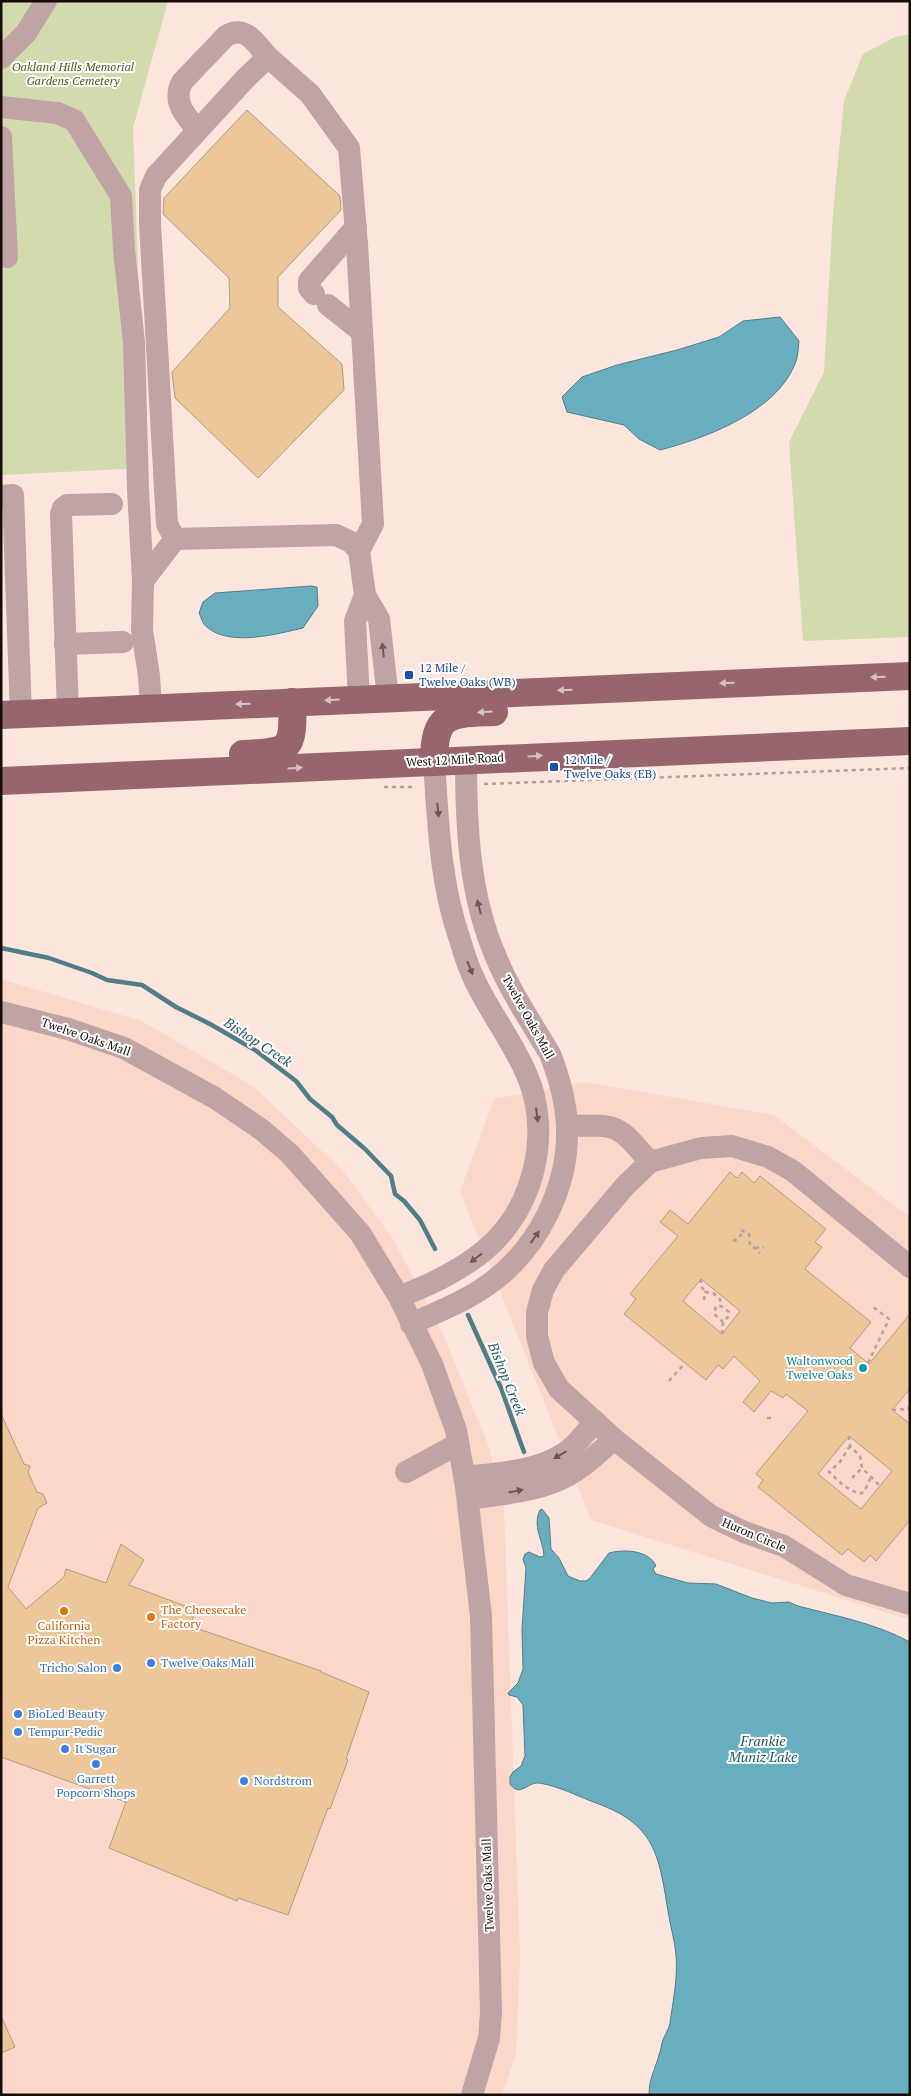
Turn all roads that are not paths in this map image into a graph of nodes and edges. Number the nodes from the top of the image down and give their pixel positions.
1 (46, 1) edge
2 (268, 57) junction
3 (1, 58) edge
4 (1, 107) edge
5 (198, 130) junction
6 (1, 137) edge
7 (356, 227) junction
8 (7, 257) dead end
9 (362, 332) junction
10 (1, 496) edge
11 (112, 504) dead end
12 (175, 539) junction
13 (358, 551) junction
14 (143, 581) junction
15 (364, 595) junction
16 (10, 624) edge
17 (123, 642) dead end
18 (65, 644) junction
19 (10, 667) edge
20 (910, 676) edge
21 (846, 678) junction
22 (388, 698) junction
23 (359, 699) junction
24 (292, 702) junction
25 (147, 708) junction
26 (68, 712) junction
27 (8, 720) edge
28 (910, 722) edge
29 (910, 741) edge
30 (583, 754) junction
31 (466, 760) junction
32 (434, 762) junction
33 (1, 764) edge
34 (1, 781) edge
35 (1, 1012) edge
36 (567, 1126) junction
37 (650, 1162) junction
38 (910, 1267) edge
39 (399, 1297) junction
40 (412, 1324) junction
41 (594, 1421) junction
42 (614, 1439) junction
43 (458, 1444) junction
44 (406, 1472) dead end
45 (466, 1488) junction
46 (910, 1604) edge
47 (472, 2095) edge

1 - 3 street
2 - 5 street
2 - 5 street
2 - 7 street
4 - 14 street
5 - 12 street
6 - 8 street
7 - 9 street
7 - 9 street
9 - 13 street
10 - 16 street
11 - 18 street
12 - 13 street
12 - 14 street
13 - 15 street
14 - 25 street
22 -> 15 street
15 - 23 street
16 - 19 street
17 - 18 street
18 - 26 street
19 - 27 street
20 -> 21 main road
21 -> 22 main road
21 -> 32 main road
22 - 23 main road
23 -> 24 main road
24 -> 25 main road
24 - 33 main road
25 - 26 main road
25 - 27 main road
26 - 27 main road
28 - 30 main road
29 - 30 main road, West 12 Mile Road
31 -> 30 main road, West 12 Mile Road
31 - 32 main road, West 12 Mile Road
36 -> 31 street, Twelve Oaks Mall
34 -> 32 main road, West 12 Mile Road
32 -> 39 street
35 - 39 street, Twelve Oaks Mall
36 - 37 street
40 -> 36 street, Twelve Oaks Mall
37 - 38 street, Huron Circle
37 - 41 street, Huron Circle
39 - 40 street, Twelve Oaks Mall
40 - 43 street, Twelve Oaks Mall
41 - 42 street, Huron Circle
41 -> 45 street
45 -> 42 street
42 - 46 street, Huron Circle
43 - 44 street
43 - 45 street, Twelve Oaks Mall
45 - 47 street, Twelve Oaks Mall

